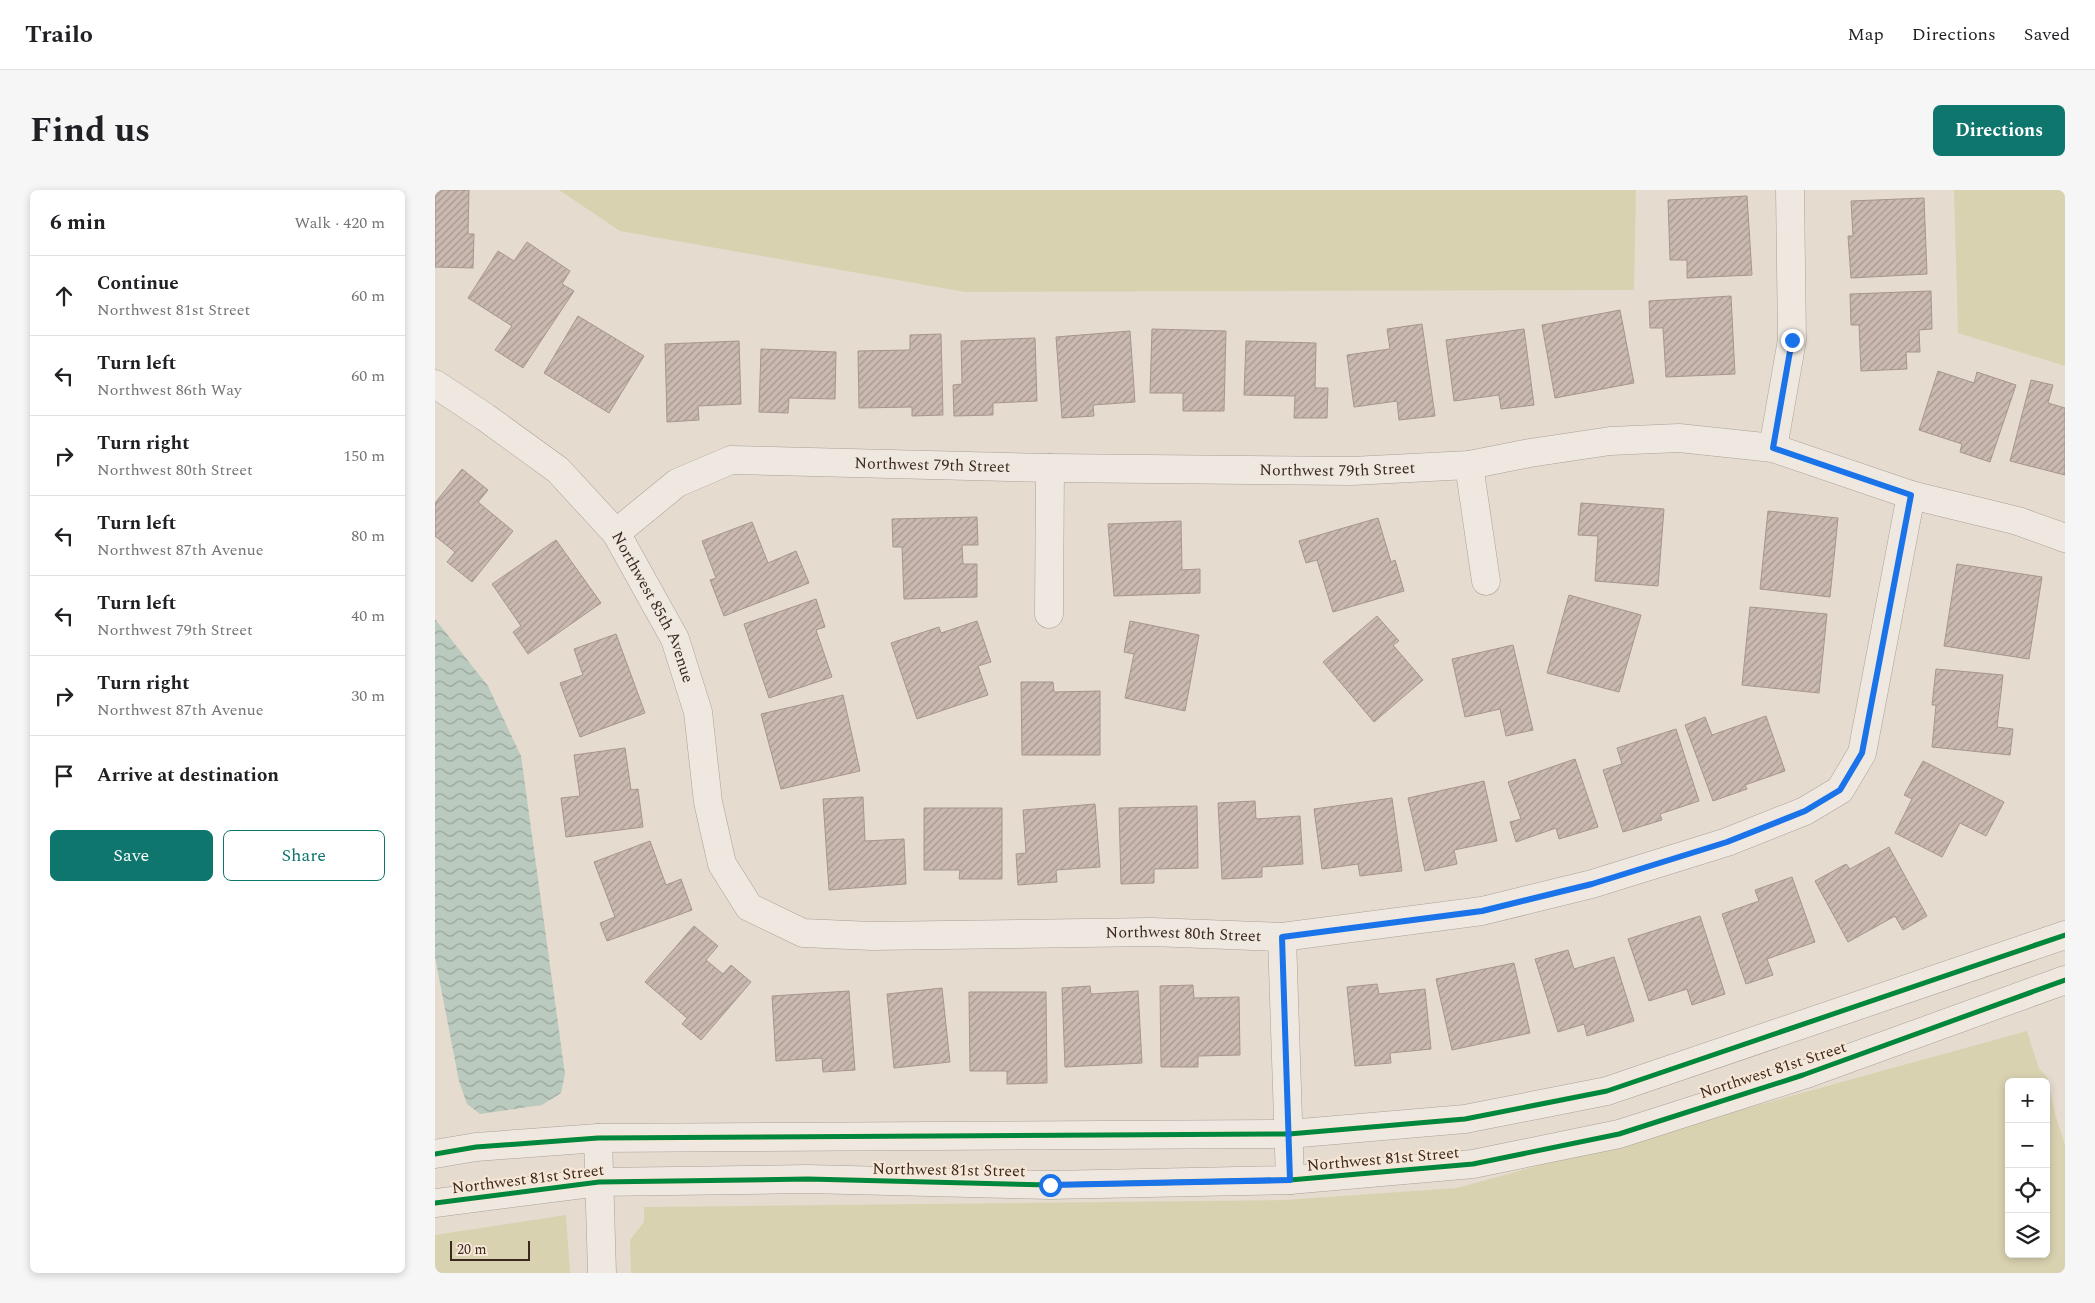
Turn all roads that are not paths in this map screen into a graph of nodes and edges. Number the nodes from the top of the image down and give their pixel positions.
1 (1790, 190) edge
2 (435, 384) edge
3 (1773, 448) junction
4 (1469, 465) junction
5 (1050, 468) junction
6 (1911, 495) junction
7 (616, 533) junction
8 (2065, 538) edge
9 (1486, 581) dead end
10 (1049, 614) dead end
11 (749, 906) joint
12 (2065, 935) edge
13 (1282, 937) junction
14 (2065, 980) edge
15 (1289, 1134) junction
16 (598, 1138) junction
17 (435, 1154) edge
18 (1290, 1180) junction
19 (599, 1182) junction
20 (435, 1203) edge
21 (602, 1273) edge

1 - 3 street
2 - 7 street, Northwest 85th Avenue
3 - 4 street, Northwest 79th Street
3 - 6 street, Northwest 79th Street
4 - 5 street, Northwest 79th Street
4 - 9 street
5 - 7 street, Northwest 79th Street
5 - 10 street
6 - 8 street, Northwest 79th Street
6 - 13 street, Northwest 80th Street
7 - 11 street, Northwest 85th Avenue
11 - 13 street, Northwest 80th Street
12 - 15 street, Northwest 81st Street
13 - 15 street
14 - 18 street, Northwest 81st Street
15 - 16 street, Northwest 81st Street
15 - 18 street
16 - 17 street, Northwest 81st Street
16 - 19 street
18 - 19 street, Northwest 81st Street
19 - 20 street, Northwest 81st Street
19 - 21 street

